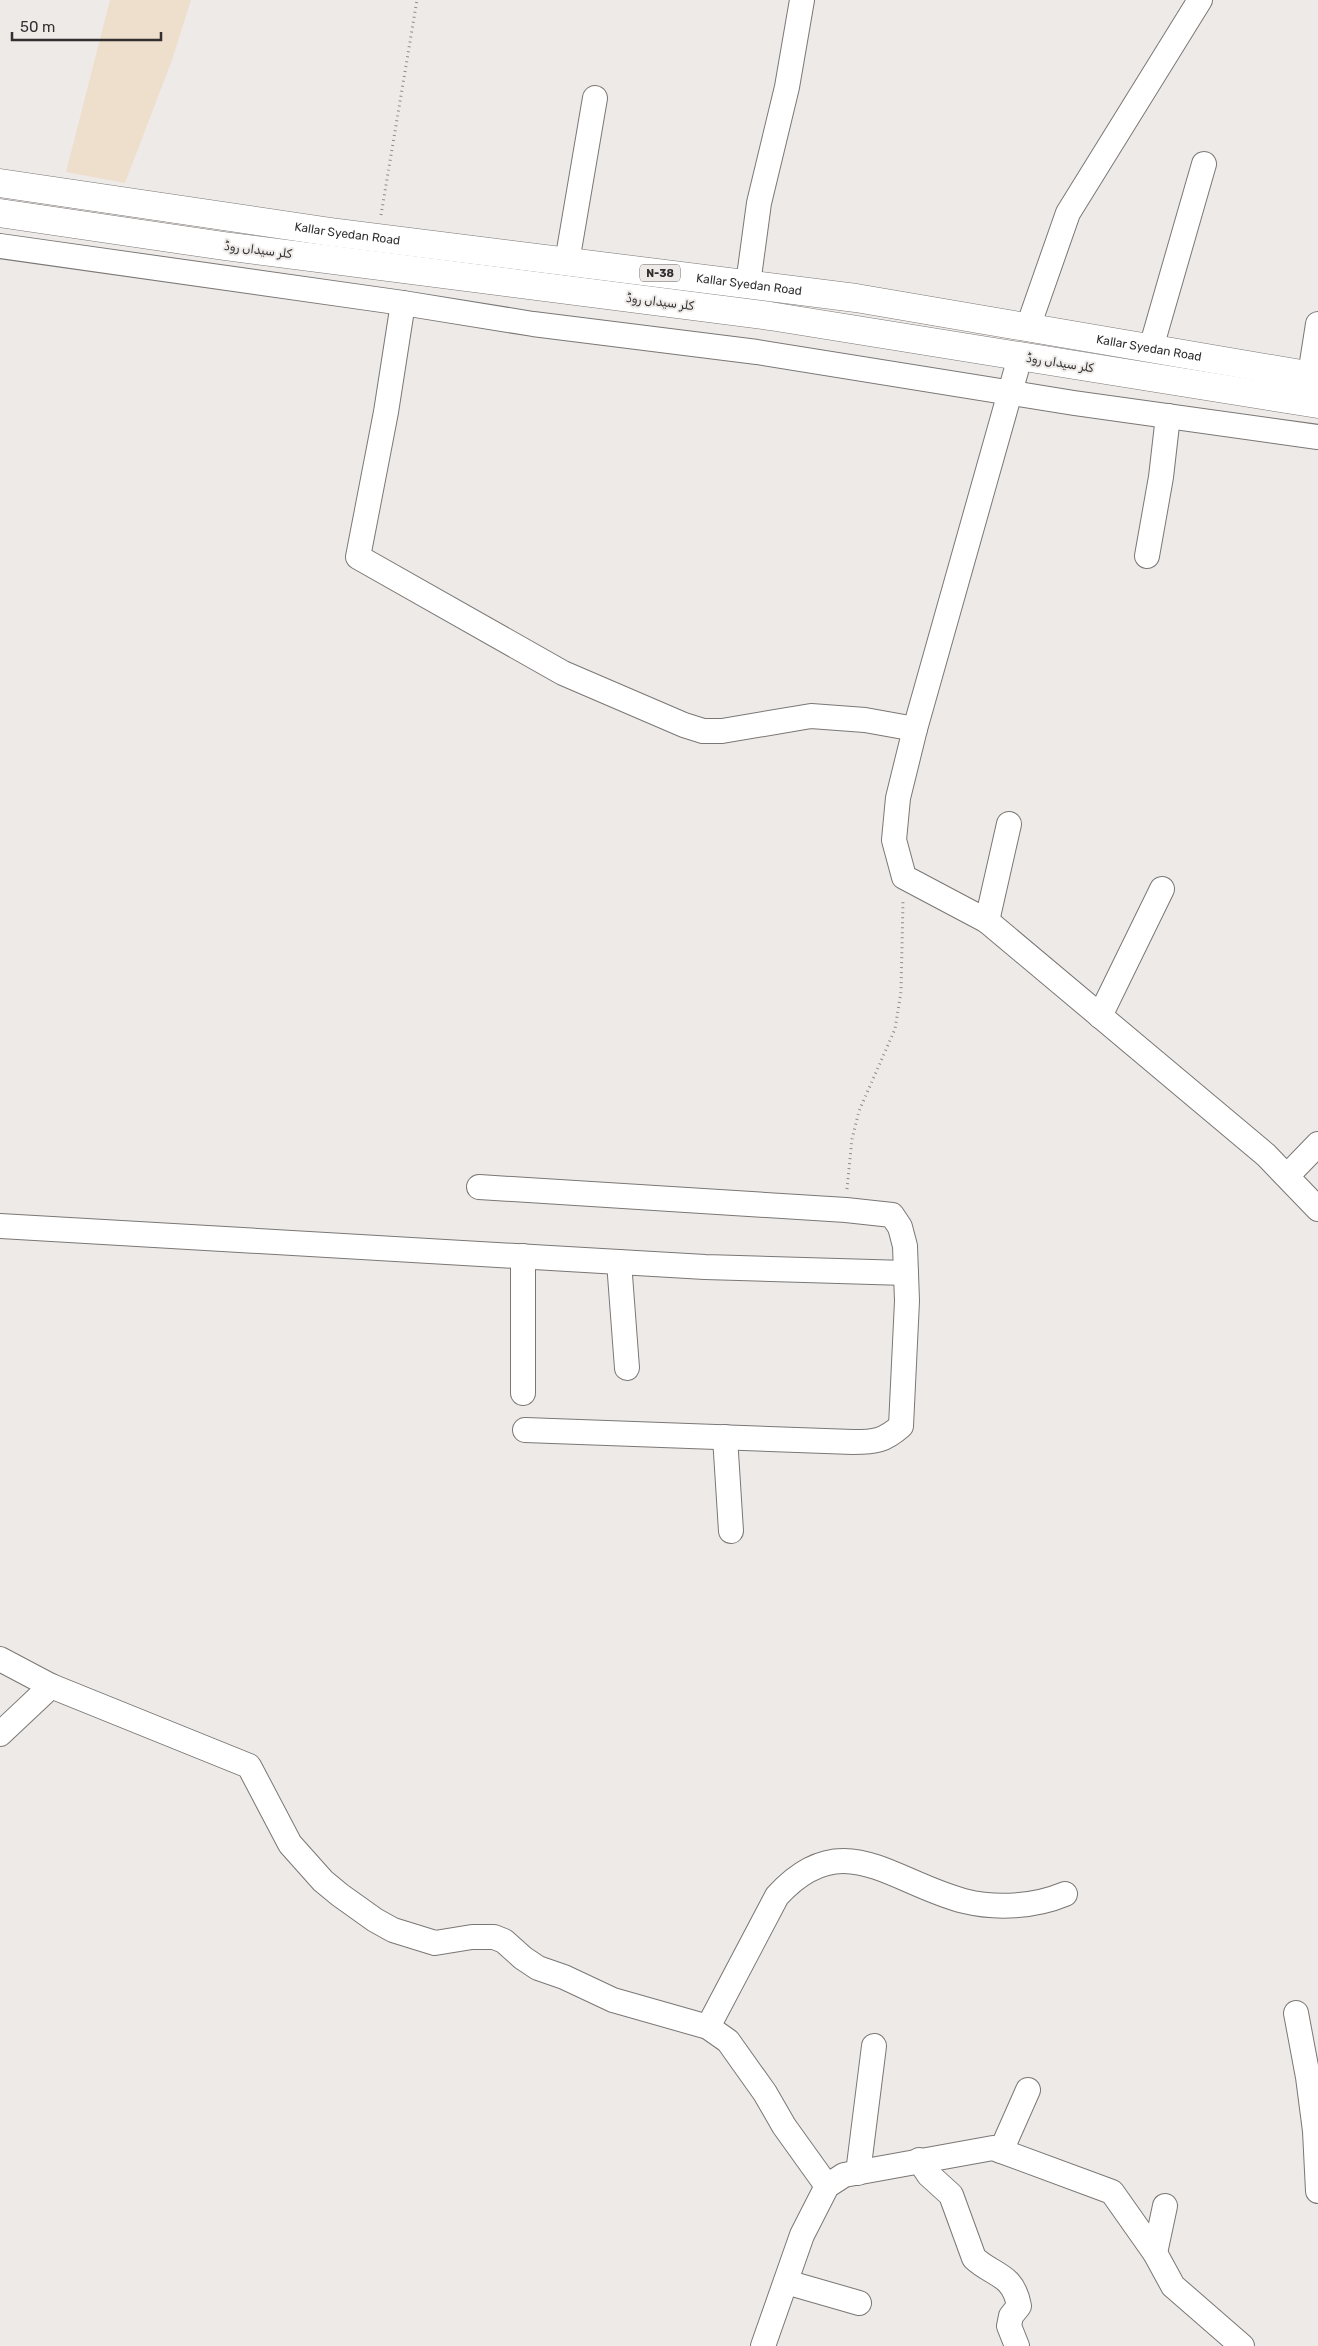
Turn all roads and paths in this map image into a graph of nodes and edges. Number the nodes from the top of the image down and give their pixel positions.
1 (418, 0) edge
2 (802, 0) edge
3 (1200, 0) edge
4 (595, 98) dead end
5 (1204, 164) dead end
6 (0, 183) edge
7 (0, 213) edge
8 (378, 238) junction
9 (0, 246) edge
10 (567, 262) junction
11 (748, 284) junction
12 (403, 303) junction
13 (1318, 324) edge
14 (1028, 327) junction
15 (1151, 348) junction
16 (1020, 357) junction
17 (1314, 376) edge
18 (1010, 393) junction
19 (1318, 404) edge
20 (1168, 416) junction
21 (1318, 437) edge
22 (1147, 556) dead end
23 (915, 729) junction
24 (1009, 824) dead end
25 (904, 877) junction
26 (1162, 889) dead end
27 (986, 921) junction
28 (1100, 1016) junction
29 (1318, 1144) edge
30 (1287, 1176) junction
31 (479, 1187) dead end
32 (1318, 1209) edge
33 (846, 1210) junction
34 (0, 1226) edge
35 (523, 1256) junction
36 (619, 1262) junction
37 (906, 1273) junction
38 (627, 1368) dead end
39 (523, 1393) dead end
40 (525, 1430) dead end
41 (725, 1437) junction
42 (731, 1531) dead end
43 (0, 1659) edge
44 (52, 1686) junction
45 (0, 1734) edge
46 (1065, 1894) dead end
47 (1296, 2013) dead end
48 (708, 2027) junction
49 (874, 2046) dead end
50 (1313, 2077) edge
51 (1028, 2090) dead end
52 (1001, 2151) junction
53 (918, 2160) junction
54 (858, 2173) junction
55 (828, 2186) junction
56 (1318, 2191) edge
57 (1165, 2206) dead end
58 (1155, 2253) junction
59 (786, 2282) junction
60 (858, 2303) dead end
61 (763, 2346) edge
62 (1017, 2346) edge
63 (1242, 2346) edge

1 - 8 path
2 - 11 street
3 - 14 street
4 - 10 street
5 - 15 street
6 - 8 highway, Kallar Syedan Road / N-38
7 - 16 highway, کلر سیداں روڈ / N-38
8 - 10 highway, Kallar Syedan Road / N-38
9 - 12 street
10 - 11 highway, Kallar Syedan Road / N-38
11 - 14 highway, Kallar Syedan Road / N-38
12 - 18 street
12 - 23 street
13 - 17 street
14 - 15 highway, Kallar Syedan Road / N-38
15 - 17 highway, Kallar Syedan Road / N-38
16 - 18 street
16 - 19 highway, کلر سیداں روڈ / N-38
18 - 20 street
18 - 23 street
20 - 21 street
20 - 22 street
23 - 25 street
24 - 27 street
25 - 27 street
25 - 33 path
26 - 28 street
27 - 28 street
28 - 30 street
29 - 30 street
30 - 32 street
31 - 33 street
33 - 37 street
34 - 35 street
35 - 36 street
35 - 39 street
36 - 37 street
36 - 38 street
37 - 41 street
40 - 41 street
41 - 42 street
43 - 44 street
44 - 45 street
44 - 48 street
46 - 48 street
47 - 50 street
48 - 55 street
49 - 54 street
50 - 56 street
51 - 52 street
52 - 53 street
52 - 58 street
53 - 54 street
53 - 62 street
54 - 55 street
55 - 59 street
57 - 58 street
58 - 63 street
59 - 60 street
59 - 61 street

